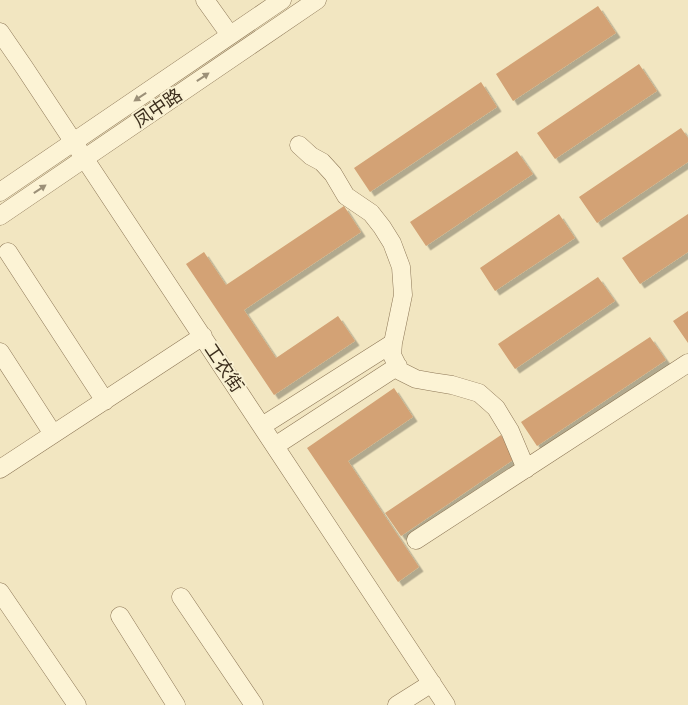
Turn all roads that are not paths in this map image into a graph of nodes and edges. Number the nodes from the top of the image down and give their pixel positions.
1 (205, 0) edge
2 (282, 0) edge
3 (317, 0) edge
4 (0, 32) edge
5 (230, 35) junction
6 (74, 142) junction
7 (299, 145) dead end
8 (85, 158) junction
9 (0, 192) edge
10 (0, 216) edge
11 (8, 252) dead end
12 (203, 336) junction
13 (392, 344) junction
14 (0, 352) edge
15 (688, 363) edge
16 (398, 366) junction
17 (105, 401) junction
18 (262, 426) junction
19 (53, 434) junction
20 (275, 446) junction
21 (526, 469) junction
22 (0, 470) edge
23 (416, 540) dead end
24 (181, 598) dead end
25 (2, 600) edge
26 (120, 616) dead end
27 (432, 683) junction
28 (77, 705) edge
29 (176, 705) edge
30 (254, 705) edge
31 (397, 705) edge
32 (446, 705) edge

1 - 5 street
2 - 5 street, 凤中路
8 -> 3 street, 凤中路
4 - 6 street, 工农街
5 -> 6 street, 凤中路
6 - 8 street, 工农街
6 - 9 street, 凤中路
7 - 13 street
10 -> 8 street, 凤中路
8 - 12 street, 工农街
11 - 17 street
12 - 17 street
12 - 18 street, 工农街
13 - 16 street
13 - 18 street
14 - 19 street
15 - 21 street
16 - 20 street
16 - 21 street
17 - 19 street
18 - 20 street, 工农街
19 - 22 street
20 - 27 street, 工农街
21 - 23 street
24 - 30 street
25 - 28 street
26 - 29 street
27 - 31 street
27 - 32 street, 工农街

